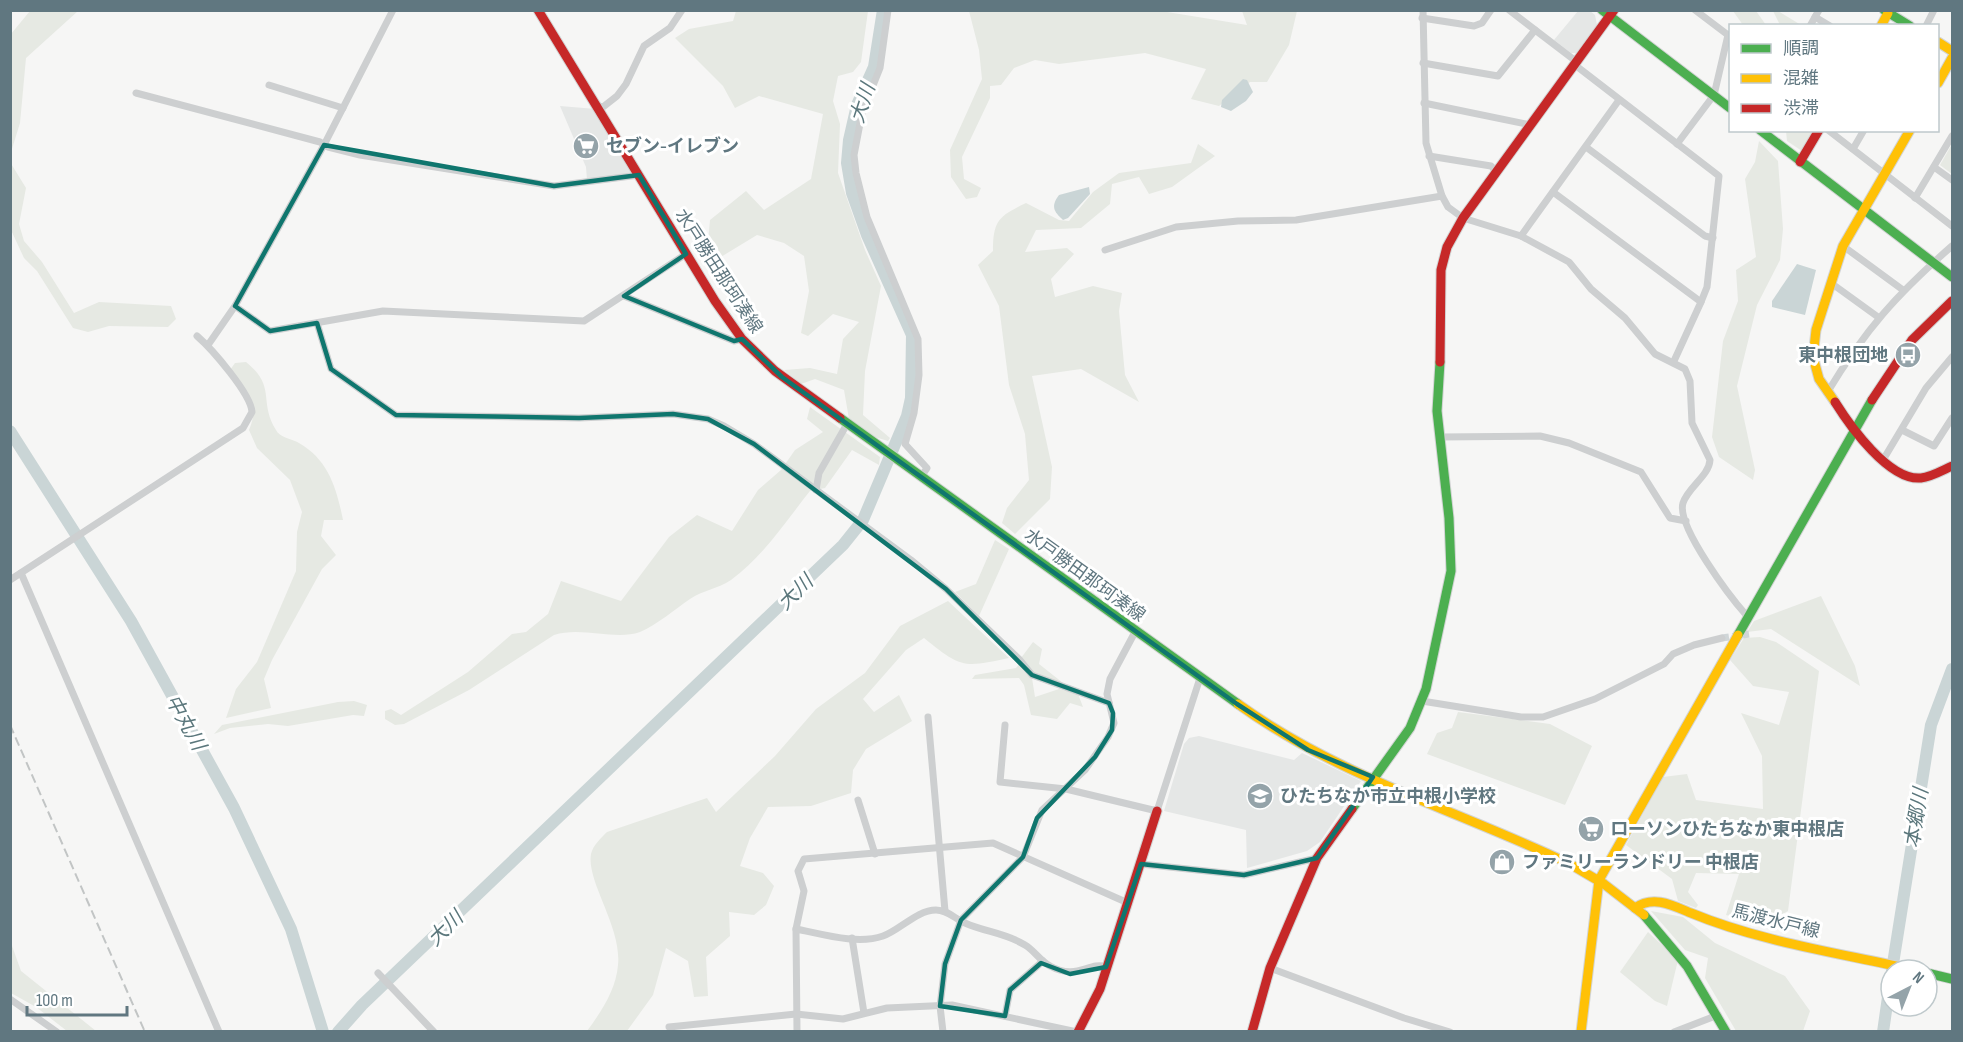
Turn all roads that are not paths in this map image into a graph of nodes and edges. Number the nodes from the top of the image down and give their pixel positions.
1 (393, 10) edge
2 (682, 10) edge
3 (888, 10) edge
4 (1491, 10) edge
5 (1509, 10) edge
6 (1695, 10) edge
7 (1934, 10) edge
8 (538, 11) edge
9 (1608, 12) edge
10 (1886, 12) edge
11 (1422, 14) edge
12 (1907, 24) edge
13 (1927, 24) edge
14 (1534, 30) junction
15 (1939, 43) edge
16 (1953, 51) edge
17 (1953, 58) edge
18 (1423, 63) junction
19 (1576, 64) junction
20 (1939, 81) edge
21 (269, 85) dead end
22 (136, 93) dead end
23 (1714, 95) junction
24 (1619, 100) junction
25 (1424, 103) junction
26 (598, 106) junction
27 (1729, 106) edge
28 (343, 108) junction
29 (1531, 125) junction
30 (1762, 132) edge
31 (1818, 132) edge
32 (1831, 132) edge
33 (1863, 132) edge
34 (1909, 132) edge
35 (1953, 136) edge
36 (1677, 144) junction
37 (324, 145) junction
38 (1586, 147) junction
39 (1853, 149) junction
40 (1429, 156) junction
41 (1800, 162) junction
42 (1934, 167) junction
43 (1497, 172) junction
44 (1884, 174) junction
45 (639, 175) junction
46 (1953, 180) edge
47 (1553, 192) junction
48 (1442, 196) junction
49 (1916, 198) junction
50 (1863, 210) junction
51 (1463, 218) junction
52 (1953, 226) edge
53 (1521, 236) junction
54 (1713, 238) junction
55 (1843, 246) junction
56 (1953, 246) edge
57 (1105, 250) dead end
58 (686, 254) junction
59 (1934, 262) junction
60 (1953, 277) edge
61 (1831, 282) junction
62 (1903, 290) junction
63 (624, 296) junction
64 (1953, 301) edge
65 (1701, 302) junction
66 (235, 306) junction
67 (1878, 317) junction
68 (317, 323) junction
69 (197, 336) dead end
70 (742, 339) junction
71 (208, 345) junction
72 (1953, 357) edge
73 (1674, 361) junction
74 (1827, 393) junction
75 (1953, 418) edge
76 (847, 424) junction
77 (1902, 429) junction
78 (1853, 430) junction
79 (1440, 437) junction
80 (1883, 460) junction
81 (1953, 466) edge
82 (921, 477) junction
83 (816, 490) junction
84 (1686, 521) junction
85 (21, 573) junction
86 (10, 580) edge
87 (1748, 616) junction
88 (1135, 632) junction
89 (1722, 639) tunnel mouth
90 (1200, 678) junction
91 (1422, 700) junction
92 (1109, 703) junction
93 (928, 717) dead end
94 (1005, 725) dead end
95 (1373, 777) junction
96 (1066, 789) junction
97 (858, 800) dead end
98 (1157, 812) junction
99 (940, 847) junction
100 (875, 854) junction
101 (1023, 857) junction
102 (1317, 858) junction
103 (1141, 864) junction
104 (1599, 880) junction
105 (1128, 903) junction
106 (1635, 908) junction
107 (945, 911) junction
108 (961, 920) junction
109 (796, 929) junction
110 (852, 938) junction
111 (1043, 961) junction
112 (1879, 962) edge
113 (1106, 967) junction
114 (1270, 968) junction
115 (378, 973) dead end
116 (10, 999) edge
117 (940, 1006) junction
118 (864, 1013) junction
119 (796, 1014) junction
120 (1718, 1015) junction
121 (1005, 1016) junction
122 (669, 1027) dead end
123 (57, 1032) edge
124 (219, 1032) edge
125 (434, 1032) edge
126 (797, 1032) edge
127 (943, 1032) edge
128 (1077, 1032) edge
129 (1252, 1032) edge
130 (1450, 1032) edge
131 (1581, 1032) edge
132 (1674, 1032) edge
133 (1726, 1032) edge

1 - 28 street
2 - 26 street
3 - 82 street
4 - 11 street
5 - 14 street
6 - 23 street
7 - 13 street
8 - 26 street, 水戸勝田那珂湊線
9 - 19 street
9 - 23 street
10 - 12 street
11 - 18 street
14 - 18 street
14 - 19 street
15 - 16 street
17 - 20 street
18 - 25 street
19 - 24 street
19 - 29 street
21 - 28 street
22 - 37 street
23 - 27 street
23 - 36 street
24 - 36 street
24 - 38 street
25 - 29 street
25 - 40 street
26 - 45 street, 水戸勝田那珂湊線
28 - 37 street
29 - 43 street
30 - 41 street
31 - 41 street
32 - 39 street
33 - 39 street
34 - 44 street
35 - 42 street
36 - 54 street
37 - 45 street
37 - 66 street
38 - 47 street
38 - 54 street
39 - 44 street
40 - 43 street
40 - 48 street
41 - 50 street
42 - 46 street
42 - 49 street
43 - 51 street
44 - 49 street
44 - 50 street
45 - 58 street, 水戸勝田那珂湊線
47 - 53 street
47 - 65 street
48 - 51 street
48 - 57 street
49 - 52 street
50 - 55 street
50 - 59 street
51 - 53 street
51 - 79 street
53 - 73 street
54 - 65 street
55 - 61 street
55 - 62 street
56 - 59 street
58 - 63 street
58 - 70 street, 水戸勝田那珂湊線
59 - 60 street
59 - 62 street
61 - 67 street
61 - 74 street
62 - 67 street
63 - 68 street
63 - 70 street
64 - 78 street
65 - 73 street
66 - 68 street
66 - 71 street
67 - 74 street
68 - 83 street
69 - 71 street
70 - 76 street, 水戸勝田那珂湊線
71 - 85 street
72 - 77 street
73 - 84 street
74 - 78 street
75 - 77 street
76 - 82 street, 水戸勝田那珂湊線
76 - 83 street
77 - 80 street
78 - 80 street
78 - 87 street
79 - 84 street
79 - 91 street
80 - 81 street
82 - 88 street, 水戸勝田那珂湊線
83 - 92 street
84 - 87 street
85 - 86 street
85 - 124 street
87 - 104 street
88 - 90 street, 水戸勝田那珂湊線
88 - 92 street
89 - 91 street
90 - 95 street, 水戸勝田那珂湊線
90 - 98 street
91 - 95 street
92 - 96 street
93 - 99 street
94 - 96 street
95 - 102 street
95 - 104 street, 水戸勝田那珂湊線
96 - 98 street
96 - 101 street
97 - 100 street
98 - 103 street
99 - 100 street
99 - 101 street
99 - 107 street
100 - 109 street
101 - 105 street
101 - 108 street
102 - 103 street
102 - 114 street
103 - 105 street
104 - 106 street, 水戸勝田那珂湊線
104 - 131 street
105 - 113 street
106 - 112 street, 馬渡水戸線
106 - 120 street, 水戸勝田那珂湊線
107 - 108 street
107 - 110 street
108 - 111 street
108 - 117 street
109 - 110 street
109 - 119 street
110 - 118 street
111 - 113 street
111 - 121 street
113 - 128 street
114 - 129 street
114 - 130 street
115 - 125 street
116 - 123 street
117 - 118 street
117 - 121 street
117 - 127 street
118 - 119 street
119 - 122 street
119 - 126 street
120 - 132 street
120 - 133 street, 水戸勝田那珂湊線
121 - 128 street

